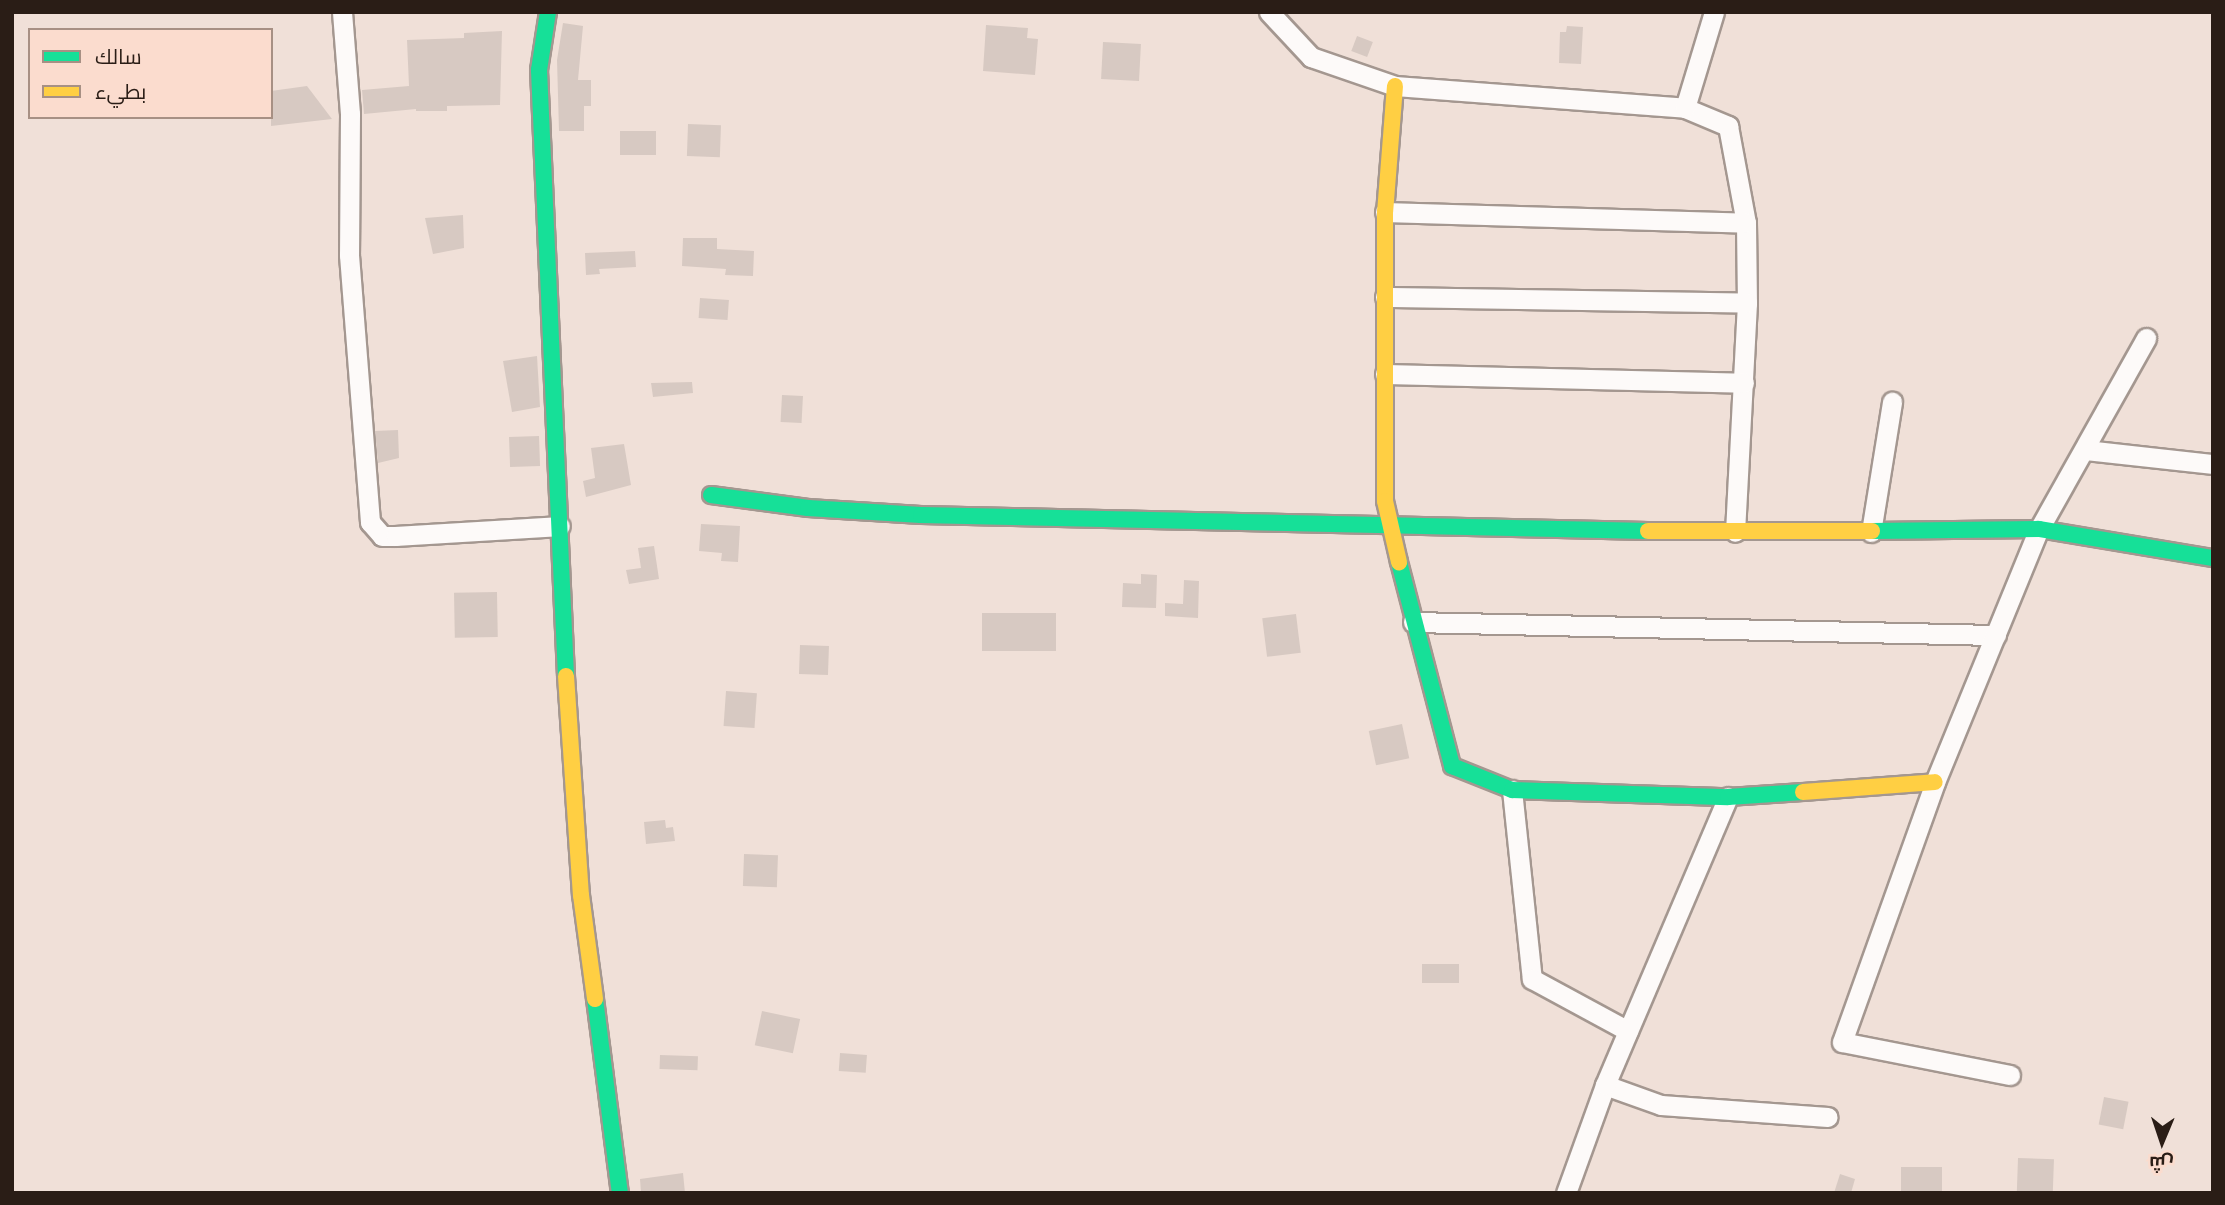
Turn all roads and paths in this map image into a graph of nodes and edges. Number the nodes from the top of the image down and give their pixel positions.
1 (342, 12) edge
2 (548, 12) edge
3 (1269, 12) edge
4 (1714, 12) edge
5 (1395, 86) junction
6 (1685, 108) junction
7 (1385, 212) junction
8 (1746, 223) junction
9 (1385, 297) junction
10 (1748, 303) junction
11 (2146, 338) dead end
12 (1385, 374) junction
13 (1744, 383) junction
14 (1892, 402) dead end
15 (2086, 450) junction
16 (2213, 464) edge
17 (711, 495) dead end
18 (560, 526) junction
19 (1391, 527) junction
20 (2039, 529) junction
21 (1735, 532) junction
22 (1871, 532) junction
23 (2213, 558) edge
24 (1413, 622) junction
25 (1996, 635) junction
26 (1935, 782) junction
27 (1512, 790) junction
28 (1728, 797) junction
29 (1628, 1031) junction
30 (2010, 1075) dead end
31 (1605, 1085) junction
32 (1828, 1116) dead end
33 (620, 1193) edge
34 (1566, 1193) edge

1 - 18 street
2 - 18 street
3 - 5 street
4 - 6 street
5 - 6 street
5 - 7 street
6 - 8 street
7 - 8 street
7 - 9 street
8 - 10 street
9 - 10 street
9 - 12 street
10 - 13 street
11 - 15 street
12 - 13 street
12 - 19 street
13 - 21 street
14 - 22 street
15 - 16 street
15 - 20 street
17 - 19 street
18 - 33 street
19 - 21 street
19 - 24 street
20 - 22 street
20 - 23 street
20 - 25 street
21 - 22 street
24 - 25 street
24 - 27 street
25 - 26 street
26 - 28 street
26 - 30 street
27 - 28 street
27 - 29 street
28 - 29 street
29 - 31 street
31 - 32 street
31 - 34 street

